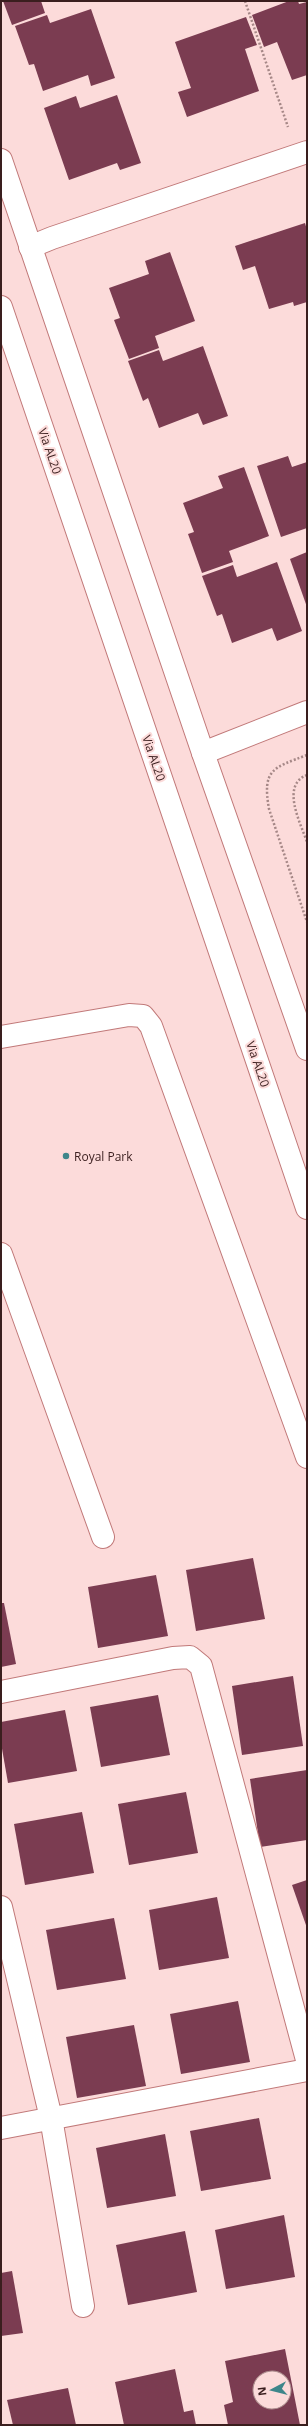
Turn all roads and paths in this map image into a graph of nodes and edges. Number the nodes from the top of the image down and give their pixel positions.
1 (245, 1) edge
2 (302, 154) edge
3 (1, 160) edge
4 (30, 247) junction
5 (1, 307) edge
6 (307, 712) edge
7 (203, 753) junction
8 (307, 755) edge
9 (307, 775) edge
10 (307, 842) edge
11 (307, 922) edge
12 (1, 1037) edge
13 (307, 1049) edge
14 (307, 1208) edge
15 (1, 1254) edge
16 (307, 1457) edge
17 (103, 1537) dead end
18 (1, 1692) edge
19 (1, 1907) edge
20 (307, 2060) edge
21 (307, 2070) edge
22 (51, 2118) junction
23 (1, 2128) edge
24 (83, 2306) dead end

1 - 2 path
2 - 4 street
3 - 4 street
4 - 7 street
5 - 14 street, Via AL20
6 - 7 street
7 - 13 street
8 - 11 path
9 - 10 path
12 - 16 street
15 - 17 street
18 - 20 street
19 - 22 street
21 - 22 street
22 - 23 street
22 - 24 street

